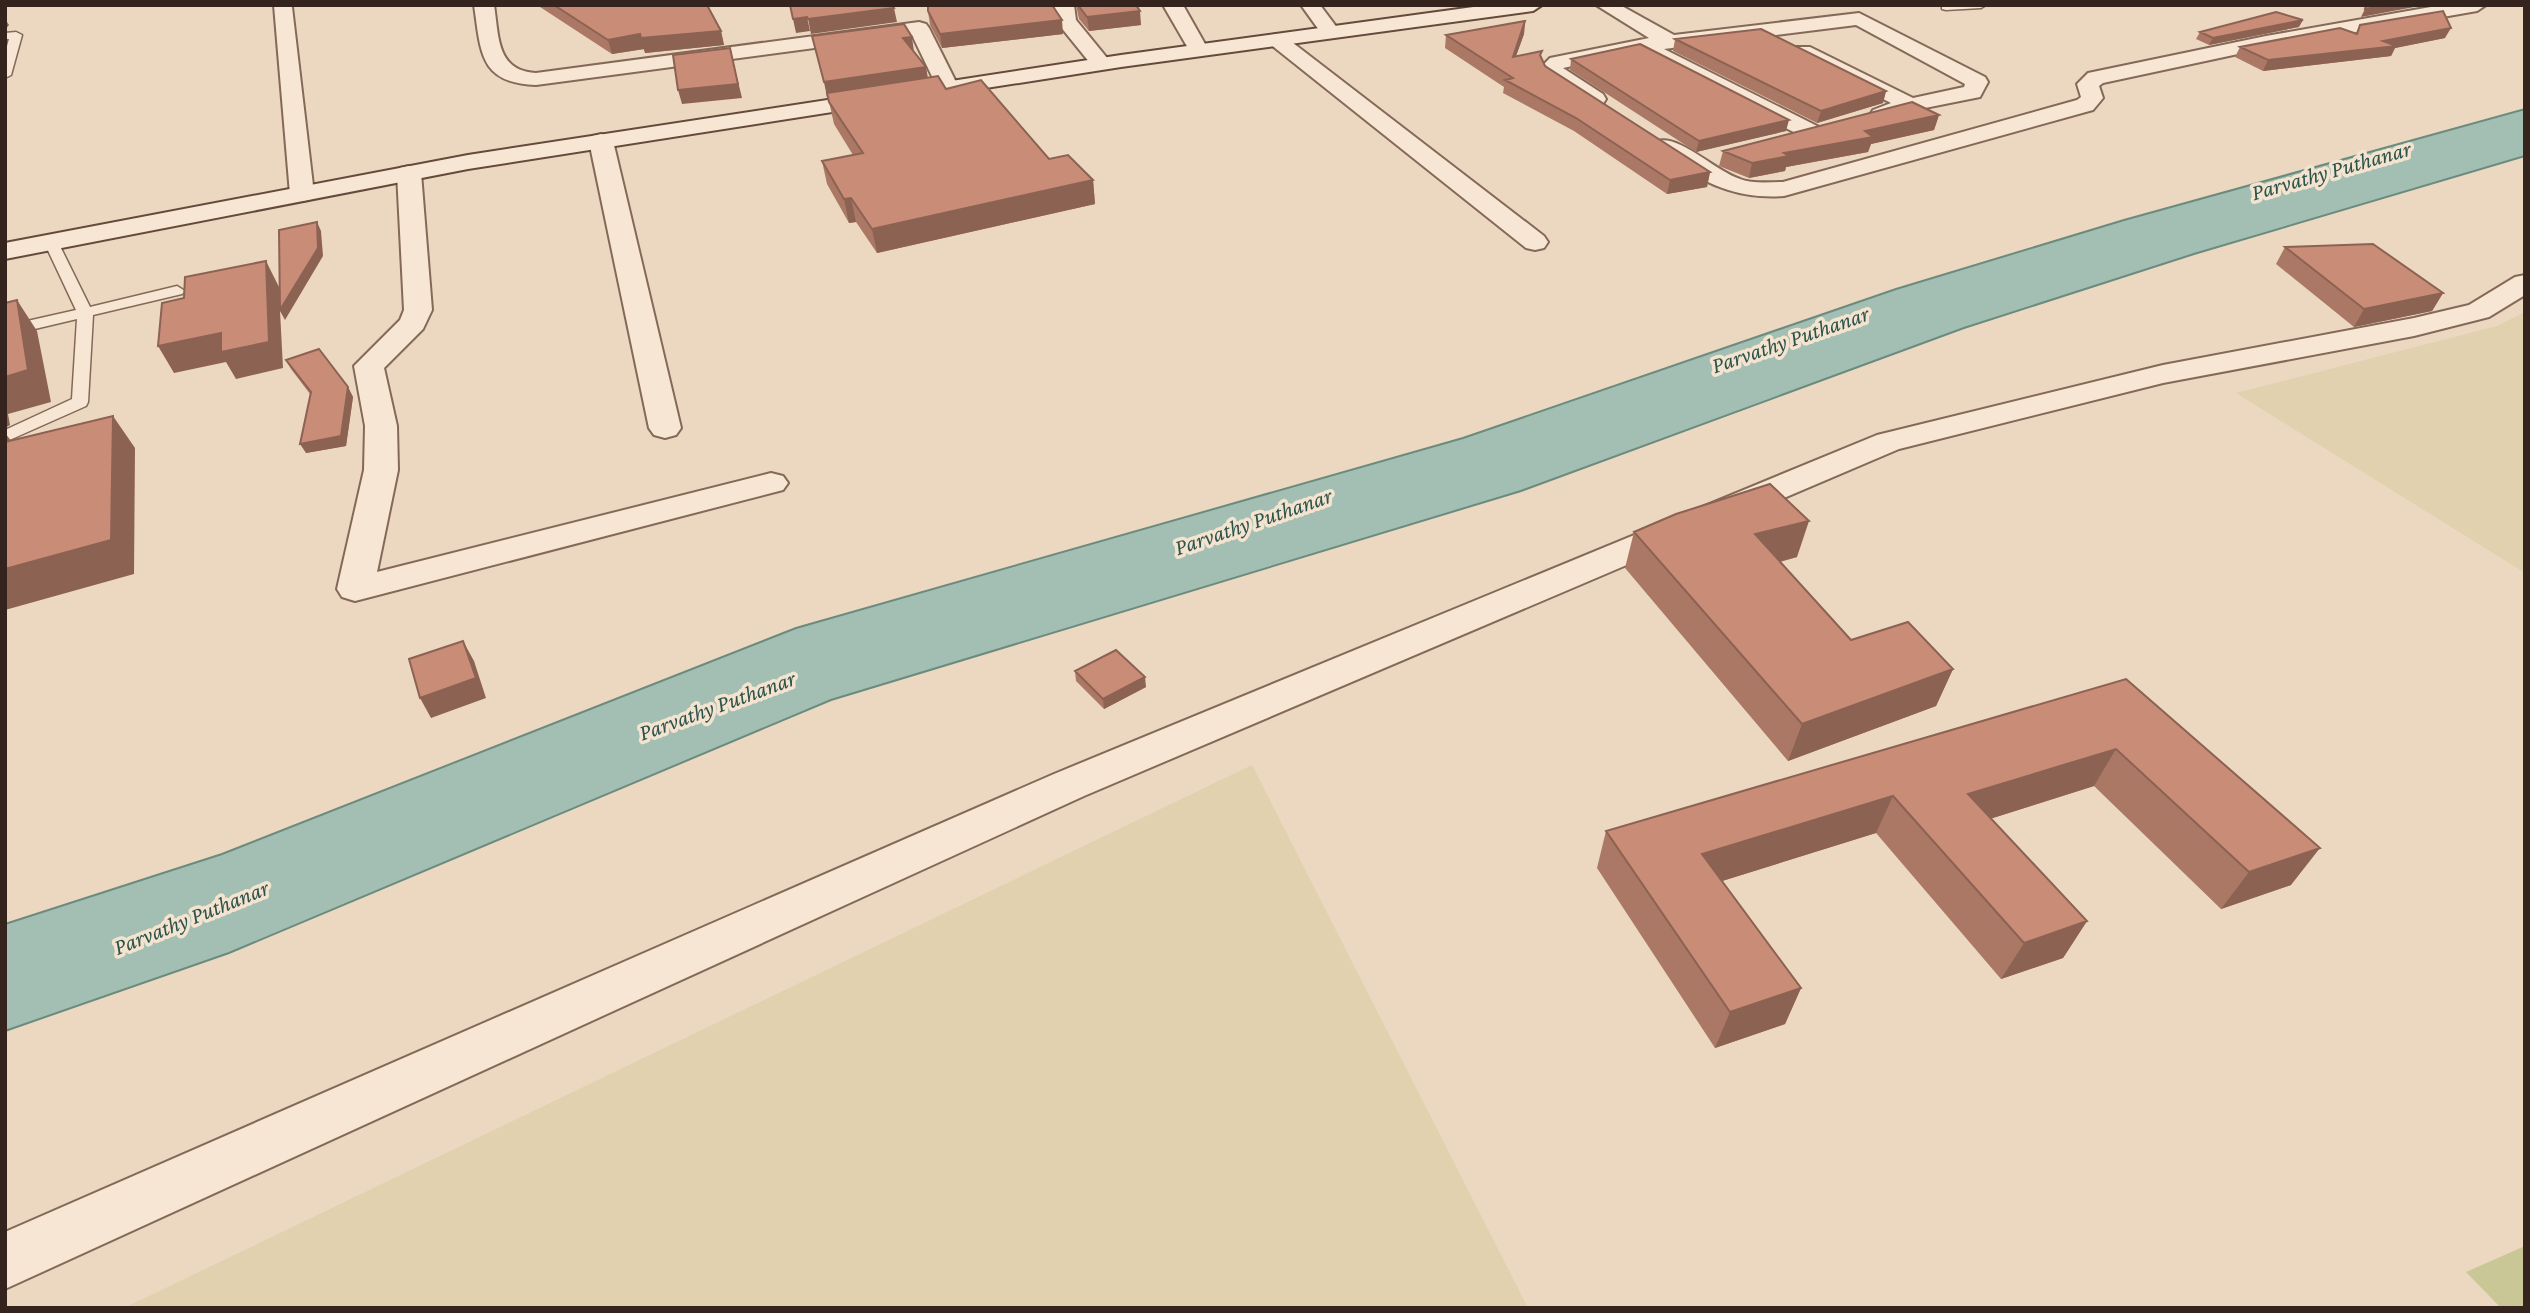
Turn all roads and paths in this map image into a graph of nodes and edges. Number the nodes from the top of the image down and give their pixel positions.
1 (484, 5) edge
2 (1064, 5) edge
3 (1173, 5) edge
4 (1310, 5) edge
5 (1533, 5) edge
6 (1605, 5) edge
7 (1982, 5) edge
8 (2477, 5) edge
9 (1943, 6) edge
10 (282, 7) edge
11 (1967, 16) dead end
12 (1763, 32) junction
13 (1331, 33) junction
14 (5, 36) edge
15 (1277, 40) junction
16 (1669, 41) junction
17 (1641, 45) junction
18 (1199, 51) junction
19 (1101, 64) junction
20 (6, 69) edge
21 (948, 88) junction
22 (1904, 106) junction
23 (1612, 110) edge
24 (1862, 121) edge
25 (1838, 127) edge
26 (1646, 133) edge
27 (1815, 134) junction
28 (1788, 140) edge
29 (601, 141) junction
30 (1720, 157) dead end
31 (1693, 163) junction
32 (409, 173) junction
33 (302, 194) junction
34 (51, 242) junction
35 (1535, 242) dead end
36 (5, 251) edge
37 (2525, 284) edge
38 (177, 291) dead end
39 (85, 312) junction
40 (5, 331) edge
41 (665, 428) dead end
42 (5, 437) edge
43 (771, 483) dead end
44 (5, 1262) edge

1 - 21 street
2 - 19 street
3 - 18 street
4 - 13 street
5 - 13 street
6 - 16 street
7 - 9 lane
8 - 31 street
9 - 11 lane
10 - 33 street
12 - 16 street
12 - 22 street
12 - 22 street
13 - 15 street
14 - 20 lane
15 - 18 street
15 - 35 street
16 - 17 street
17 - 23 street
17 - 27 street
18 - 19 street
19 - 21 street
21 - 29 street
22 - 24 street
25 - 27 street
26 - 31 street
27 - 28 street
29 - 32 street
29 - 41 street
30 - 31 street
32 - 33 street
32 - 43 street
33 - 34 street
34 - 36 street
34 - 39 lane
37 - 44 street
38 - 39 lane
39 - 40 lane
39 - 42 lane

